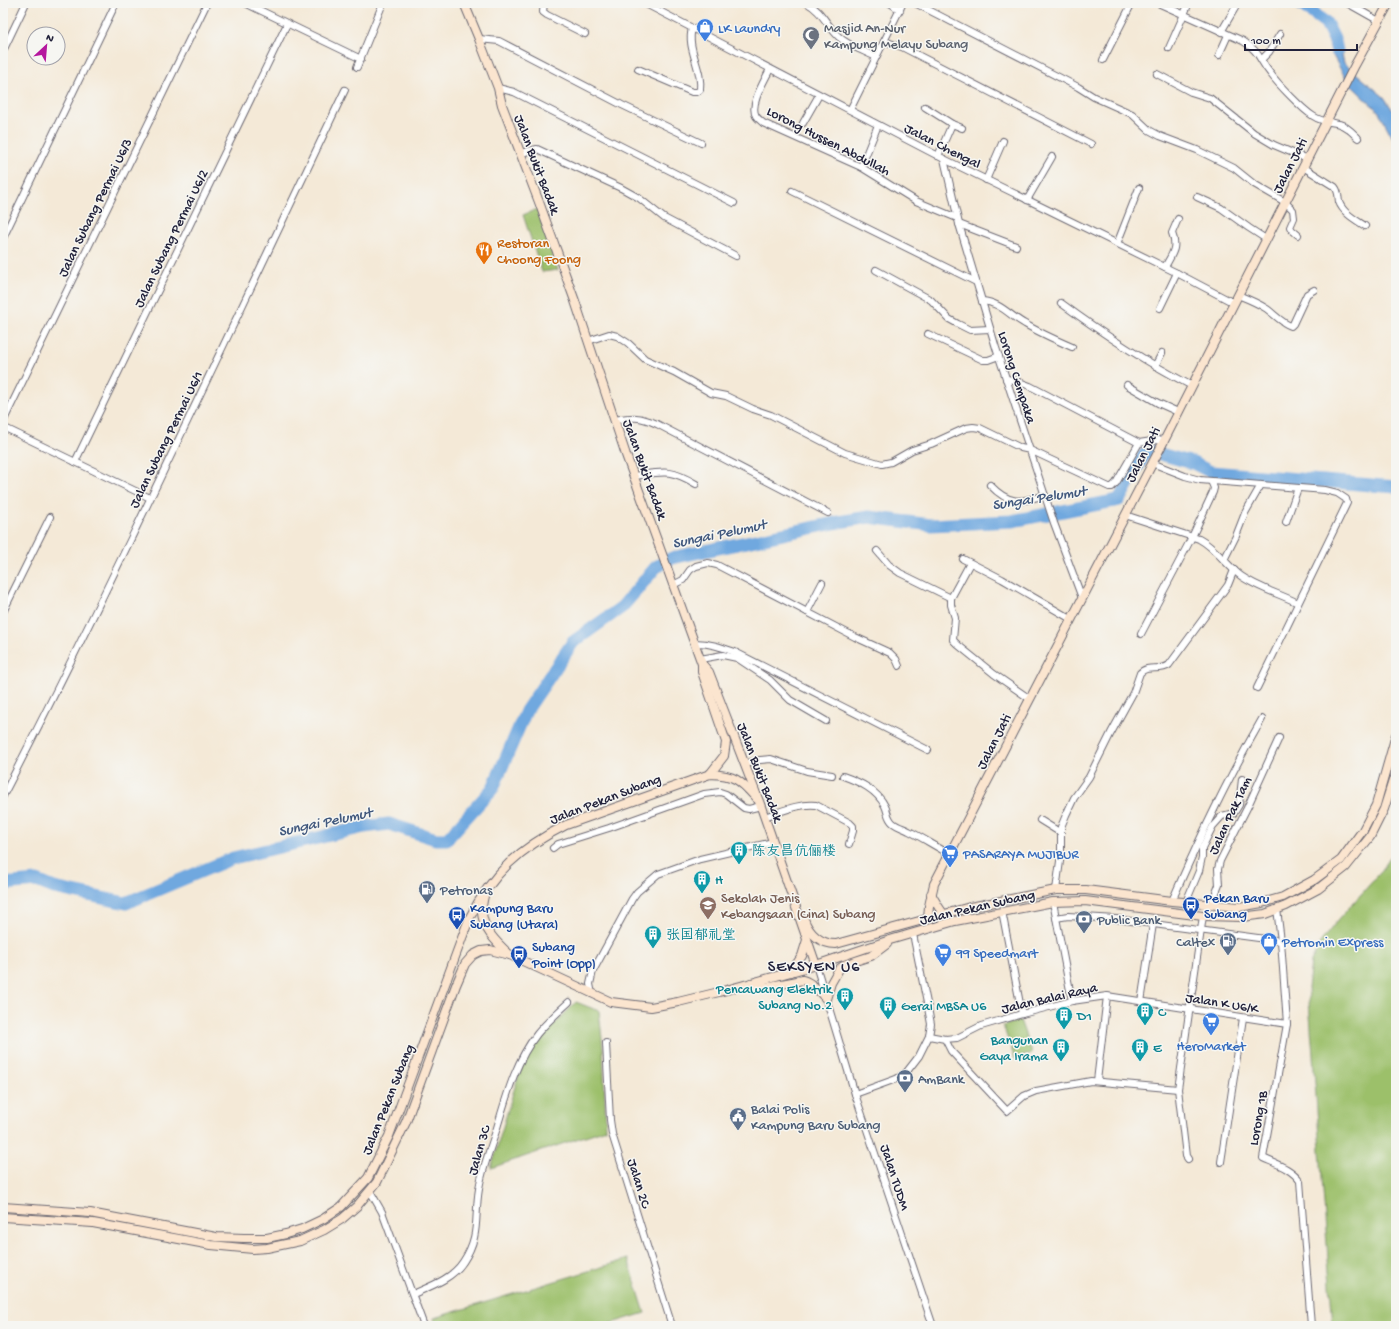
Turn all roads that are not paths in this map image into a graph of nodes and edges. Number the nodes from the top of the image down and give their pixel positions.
1 (26, 3) edge
2 (207, 3) edge
3 (245, 3) edge
4 (383, 3) edge
5 (464, 3) edge
6 (544, 3) edge
7 (807, 3) edge
8 (890, 3) edge
9 (903, 3) edge
10 (915, 3) edge
11 (1132, 3) edge
12 (1158, 3) edge
13 (1189, 3) edge
14 (1238, 3) edge
15 (1347, 3) edge
16 (1389, 3) edge
17 (649, 4) edge
18 (115, 5) dead end
19 (900, 10) junction
20 (1184, 15) junction
21 (1379, 21) junction
22 (287, 24) junction
23 (692, 28) junction
24 (1221, 32) junction
25 (585, 34) dead end
26 (1280, 34) dead end
27 (1228, 35) junction
28 (479, 39) junction
29 (884, 41) junction
30 (1169, 48) dead end
31 (3, 51) edge
32 (1218, 55) dead end
33 (876, 57) junction
34 (361, 59) junction
35 (1262, 59) junction
36 (1103, 60) dead end
37 (357, 67) dead end
38 (638, 69) dead end
39 (770, 69) junction
40 (1157, 74) dead end
41 (498, 88) junction
42 (345, 90) dead end
43 (819, 95) junction
44 (925, 107) dead end
45 (850, 110) junction
46 (1326, 122) junction
47 (803, 123) dead end
48 (952, 124) junction
49 (878, 125) junction
50 (962, 128) dead end
51 (1358, 138) dead end
52 (1003, 141) dead end
53 (701, 143) dead end
54 (1091, 144) dead end
55 (521, 153) junction
56 (938, 156) junction
57 (1052, 157) dead end
58 (944, 159) junction
59 (1305, 163) junction
60 (861, 167) junction
61 (986, 180) junction
62 (1139, 188) dead end
63 (792, 191) dead end
64 (1197, 197) dead end
65 (1027, 200) junction
66 (1285, 202) junction
67 (734, 203) dead end
68 (1178, 219) dead end
69 (958, 221) junction
70 (1365, 226) dead end
71 (1298, 235) dead end
72 (3, 238) edge
73 (1266, 239) junction
74 (1117, 244) junction
75 (1016, 246) dead end
76 (736, 256) dead end
77 (1165, 267) junction
78 (876, 270) dead end
79 (1177, 273) junction
80 (976, 282) junction
81 (1314, 290) dead end
82 (1238, 295) junction
83 (982, 301) junction
84 (1061, 303) dead end
85 (1234, 303) junction
86 (1160, 308) dead end
87 (990, 329) junction
88 (928, 334) dead end
89 (588, 341) junction
90 (1072, 347) dead end
91 (1162, 353) dead end
92 (999, 356) junction
93 (1155, 366) junction
94 (1006, 379) junction
95 (1127, 385) dead end
96 (1192, 386) junction
97 (1178, 412) junction
98 (614, 420) junction
99 (3, 422) edge
100 (3, 427) edge
101 (1165, 439) junction
102 (1138, 443) junction
103 (1030, 450) junction
104 (75, 462) junction
105 (1153, 462) junction
106 (634, 476) junction
107 (1212, 481) junction
108 (696, 484) dead end
109 (990, 485) dead end
110 (1261, 485) junction
111 (1298, 488) junction
112 (1045, 495) junction
113 (150, 498) junction
114 (828, 513) dead end
115 (1125, 515) junction
116 (50, 517) dead end
117 (1286, 522) dead end
118 (1192, 537) junction
119 (877, 551) dead end
120 (963, 559) dead end
121 (1224, 560) junction
122 (970, 563) junction
123 (1234, 570) junction
124 (822, 583) dead end
125 (673, 585) junction
126 (951, 598) junction
127 (1082, 598) junction
128 (1298, 603) junction
129 (3, 612) edge
130 (807, 612) junction
131 (1071, 620) junction
132 (1140, 634) dead end
133 (695, 643) junction
134 (701, 661) junction
135 (899, 666) dead end
136 (1257, 688) dead end
137 (1030, 698) junction
138 (1262, 719) dead end
139 (826, 721) dead end
140 (1396, 735) edge
141 (1279, 738) dead end
142 (928, 750) dead end
143 (744, 764) junction
144 (1396, 771) edge
145 (710, 774) junction
146 (832, 775) dead end
147 (843, 776) dead end
148 (1242, 779) dead end
149 (3, 796) edge
150 (760, 805) junction
151 (764, 816) junction
152 (1040, 820) dead end
153 (1061, 833) junction
154 (773, 842) junction
155 (849, 844) dead end
156 (553, 848) dead end
157 (950, 854) junction
158 (1056, 890) junction
159 (484, 894) junction
160 (931, 894) junction
161 (1172, 901) junction
162 (1053, 902) junction
163 (1186, 902) junction
164 (1211, 905) junction
165 (1277, 909) junction
166 (796, 910) junction
167 (1002, 911) junction
168 (944, 915) junction
169 (1203, 916) junction
170 (1056, 918) junction
171 (928, 919) junction
172 (1154, 924) junction
173 (1201, 931) junction
174 (913, 934) junction
175 (807, 940) junction
176 (890, 940) junction
177 (1281, 942) junction
178 (510, 955) junction
179 (816, 965) junction
180 (791, 972) junction
181 (751, 983) junction
182 (592, 994) junction
183 (1107, 996) junction
184 (826, 999) junction
185 (1072, 1001) junction
186 (569, 1002) dead end
187 (1141, 1002) junction
188 (1190, 1009) junction
189 (1022, 1014) junction
190 (1243, 1018) junction
191 (1287, 1024) junction
192 (929, 1036) junction
193 (945, 1039) junction
194 (606, 1042) dead end
195 (1097, 1081) junction
196 (1178, 1089) junction
197 (855, 1094) junction
198 (1188, 1159) dead end
199 (1221, 1162) dead end
200 (370, 1191) junction
201 (3, 1207) edge
202 (3, 1217) edge
203 (413, 1294) junction
204 (424, 1326) edge
205 (672, 1326) edge
206 (933, 1326) edge
207 (1311, 1326) edge

1 - 31 street
2 - 99 street, Jalan Subang Permai U6/3
3 - 22 street
4 - 34 street
5 - 28 main road, Jalan Bukit Badak
6 - 25 street
7 - 33 street
8 - 19 street
9 - 19 street
10 - 66 street
11 - 36 street
12 - 20 street
13 - 20 street
14 - 24 street
15 - 21 street
16 - 21 main road, Jalan Jati
17 - 23 street, Jalan Chengal
18 - 72 street
19 - 29 street
20 - 24 street
20 - 30 street
21 - 46 main road, Jalan Jati
22 - 34 street
22 - 104 street, Jalan Subang Permai U6/2
23 - 38 street
23 - 39 street, Jalan Chengal
24 - 27 street
26 - 35 street
27 - 32 street
27 - 35 street
28 - 41 main road, Jalan Bukit Badak
28 - 53 street
29 - 33 street
29 - 54 street
33 - 45 street
34 - 37 street
35 - 46 street
39 - 43 street, Jalan Chengal
39 - 60 street, Lorong Hussen Abdullah
40 - 59 street
41 - 55 main road, Jalan Bukit Badak
41 - 67 street
42 - 113 street, Jalan Subang Permai U6/1
43 - 45 street, Jalan Chengal
43 - 47 street
44 - 48 street
45 - 49 street, Jalan Chengal
46 - 51 street
46 - 59 main road, Jalan Jati
48 - 50 street
48 - 56 street
49 - 56 street, Jalan Chengal
49 - 60 street
52 - 61 street
55 - 76 street
55 - 89 main road, Jalan Bukit Badak
56 - 58 street, Jalan Chengal
57 - 65 street
58 - 61 street, Jalan Chengal
58 - 69 street, Lorong Cempaka
59 - 66 main road, Jalan Jati
59 - 70 street
60 - 69 street, Lorong Hussen Abdullah
61 - 65 street, Jalan Chengal
62 - 74 street
63 - 80 street
64 - 73 street
65 - 74 street, Jalan Chengal
66 - 71 street
66 - 73 main road, Jalan Jati
68 - 77 street
69 - 75 street, Lorong Hussen Abdullah
69 - 80 street, Lorong Cempaka
73 - 82 main road, Jalan Jati
74 - 77 street, Jalan Chengal
77 - 79 street, Jalan Chengal
78 - 87 street
79 - 85 street, Jalan Chengal
79 - 86 street
80 - 83 street, Lorong Cempaka
81 - 82 street
82 - 85 main road, Jalan Jati
83 - 87 street, Lorong Cempaka
83 - 90 street
84 - 93 street
85 - 96 main road, Jalan Jati
87 - 92 street, Lorong Cempaka
88 - 92 street
89 - 98 main road, Jalan Bukit Badak
89 - 103 street
91 - 93 street
92 - 94 street, Lorong Cempaka
93 - 96 street
94 - 102 street
94 - 103 street, Lorong Cempaka
95 - 97 street
96 - 97 main road, Jalan Jati
97 - 101 main road, Jalan Jati
98 - 106 main road, Jalan Bukit Badak
98 - 114 street
100 - 104 street
101 - 102 street
101 - 105 main road, Jalan Jati
102 - 103 street
103 - 112 street, Lorong Cempaka
104 - 113 street
105 - 107 street
105 - 115 main road, Jalan Jati
106 - 108 street
106 - 125 main road, Jalan Bukit Badak
107 - 110 street
107 - 118 street
109 - 112 street
110 - 111 street
110 - 121 street
111 - 117 street
111 - 128 street
112 - 127 street, Lorong Cempaka
113 - 149 street, Jalan Subang Permai U6/1
115 - 118 street
115 - 127 main road, Jalan Jati
116 - 129 street
118 - 121 street
118 - 132 street
119 - 126 street
120 - 122 street
121 - 123 street
122 - 126 street
122 - 131 street
123 - 128 street
123 - 153 street
124 - 130 street
125 - 130 street
125 - 133 main road, Jalan Bukit Badak
126 - 137 street
127 - 131 main road, Jalan Jati
128 - 136 street
130 - 135 street
131 - 137 main road, Jalan Jati
133 - 134 main road, Jalan Bukit Badak
133 - 142 street
134 - 139 street
134 - 143 main road, Jalan Bukit Badak
134 - 145 main road
137 - 157 main road, Jalan Jati
138 - 161 street
140 - 164 main road, Jalan Pekan Subang
141 - 164 street, Jalan Pak Tam
143 - 146 street
143 - 150 main road, Jalan Bukit Badak
144 - 165 main road, Jalan Pekan Subang
145 - 150 main road, Jalan Pekan Subang
145 - 159 main road, Jalan Pekan Subang
147 - 157 street
148 - 163 street
150 - 151 main road, Jalan Bukit Badak
150 - 156 street
151 - 154 main road, Jalan Bukit Badak
151 - 155 street
152 - 153 street
153 - 158 street
154 - 166 main road, Jalan Bukit Badak
154 - 182 street
157 - 160 main road, Jalan Jati
158 - 161 main road, Jalan Pekan Subang
158 - 168 main road, Jalan Pekan Subang
159 - 178 main road, Jalan Pekan Subang
159 - 201 main road, Jalan Pekan Subang
160 - 168 main road
160 - 171 main road, Jalan Jati
161 - 163 main road, Jalan Pekan Subang
162 - 167 main road, Jalan Pekan Subang
162 - 169 main road, Jalan Pekan Subang
162 - 170 street
163 - 164 main road, Jalan Pekan Subang
165 - 169 main road, Jalan Pekan Subang
165 - 177 street, Lorong 1B
166 - 171 main road, Jalan Pekan Subang
166 - 175 main road, Jalan Bukit Badak
167 - 174 main road, Jalan Pekan Subang
167 - 189 street
168 - 171 main road, Jalan Pekan Subang
169 - 173 street
170 - 172 street
170 - 185 street
172 - 173 street
172 - 187 street
173 - 177 street
173 - 188 street
174 - 176 main road, Jalan Pekan Subang
174 - 192 street
175 - 179 main road, Jalan Bukit Badak
175 - 180 main road
176 - 179 main road, Jalan Pekan Subang
176 - 184 main road
177 - 191 street, Lorong 1B
178 - 182 main road, Jalan Pekan Subang
178 - 200 main road, Jalan Pekan Subang
179 - 180 main road, Jalan Pekan Subang
179 - 184 street, Jalan TUDM
180 - 181 main road, Jalan Pekan Subang
181 - 182 main road, Jalan Pekan Subang
181 - 184 main road
183 - 185 street, Jalan Balai Raya
183 - 187 street, Jalan K U6/K
183 - 195 street
184 - 197 street, Jalan TUDM
185 - 189 street, Jalan Balai Raya
186 - 203 street, Jalan 3C
187 - 188 street, Jalan K U6/K
188 - 190 street, Jalan K U6/K
188 - 196 street
189 - 193 street, Jalan Balai Raya
190 - 191 street, Jalan K U6/K
190 - 199 street
191 - 207 street, Lorong 1B
192 - 193 street, Jalan Balai Raya
192 - 197 street
193 - 195 street
194 - 205 street, Jalan 2C
195 - 196 street
196 - 198 street
197 - 206 street, Jalan TUDM
200 - 202 main road, Jalan Pekan Subang
200 - 203 street
203 - 204 street

